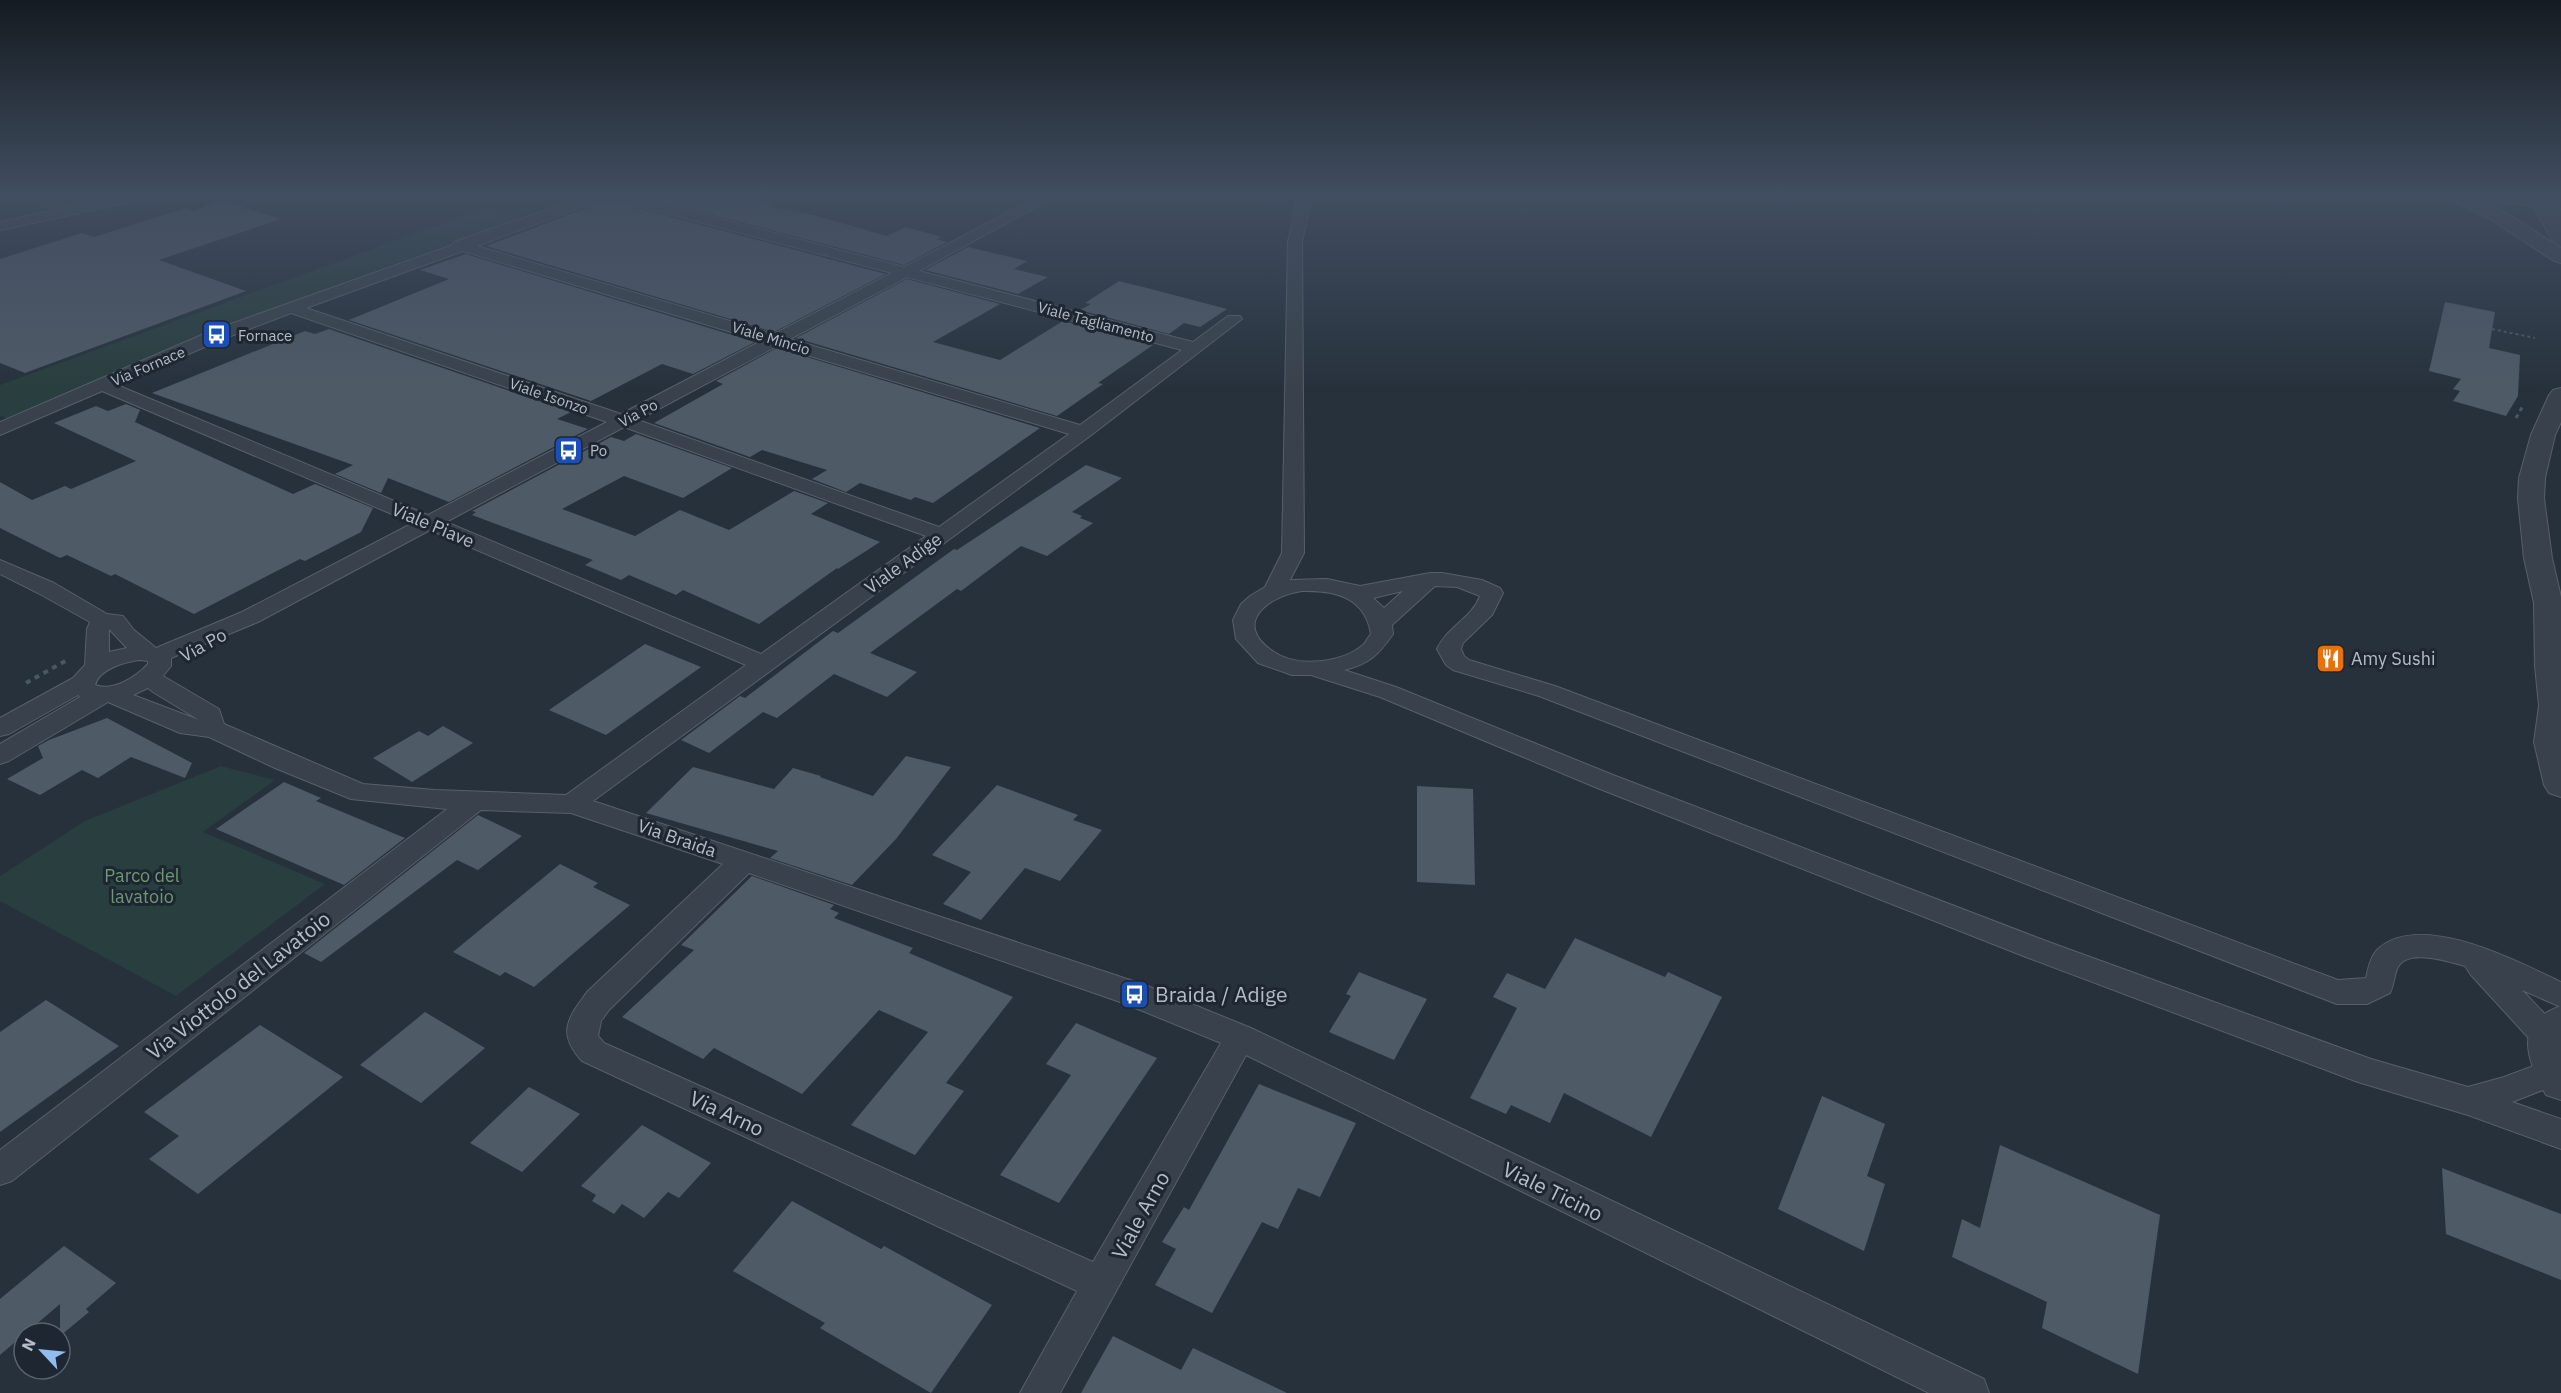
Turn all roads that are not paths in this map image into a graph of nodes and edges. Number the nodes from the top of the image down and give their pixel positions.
1 (419, 260) edge
2 (509, 260) edge
3 (861, 260) edge
4 (929, 260) edge
5 (1295, 260) edge
6 (907, 272) junction
7 (291, 308) junction
8 (1234, 319) dead end
9 (777, 340) junction
10 (1196, 348) junction
11 (103, 385) junction
12 (2561, 395) edge
13 (623, 421) junction
14 (0, 429) edge
15 (1083, 432) junction
16 (430, 523) junction
17 (942, 535) junction
18 (1293, 553) junction
19 (0, 566) edge
20 (1430, 579) junction
21 (1322, 585) junction
22 (1274, 591) junction
23 (1356, 594) junction
24 (102, 620) junction
25 (1382, 622) junction
26 (1369, 652) junction
27 (152, 664) junction
28 (764, 664) junction
29 (1314, 669) junction
30 (98, 684) junction
31 (1388, 692) junction
32 (2558, 712) edge
33 (0, 728) edge
34 (213, 729) junction
35 (0, 755) edge
36 (2561, 785) edge
37 (476, 800) junction
38 (571, 804) junction
39 (744, 861) junction
40 (2471, 957) junction
41 (1134, 994) joint
42 (2561, 995) edge
43 (1240, 1037) junction
44 (2556, 1053) edge
45 (2468, 1101) junction
46 (2561, 1134) edge
47 (0, 1170) edge
48 (1101, 1284) junction
49 (1040, 1393) edge
50 (1970, 1393) edge

1 - 7 street, Via Fornace
2 - 9 street, Viale Mincio
3 - 6 street, Viale Tagliamento
4 - 6 street, Via Po
5 - 18 street
6 - 9 street, Via Po
6 - 10 street, Viale Tagliamento
7 - 11 street, Via Fornace
7 - 13 street, Viale Isonzo
8 - 10 street, Viale Adige
9 - 13 street, Via Po
9 - 15 street, Viale Mincio
10 - 15 street, Viale Adige
11 - 14 street, Via Fornace
11 - 16 street, Viale Piave
12 - 32 street
13 - 16 street, Via Po
13 - 17 street, Viale Isonzo
15 - 17 street, Viale Adige
16 - 27 street, Via Po
16 - 28 street, Viale Piave
17 - 28 street, Viale Adige
18 - 21 street
18 - 22 street
19 - 24 street, Via Braida
20 - 23 street
20 - 25 street
20 - 40 street
21 - 22 street
21 - 23 street
22 - 29 street
23 - 25 street
24 - 27 street, Via Braida
24 - 30 street
25 - 26 street
26 - 29 street
26 - 31 street
27 - 30 street
27 - 30 street
27 - 34 street, Via Braida
28 - 38 street, Viale Adige
29 - 31 street
30 - 33 street
30 - 34 street, Via Braida
30 - 35 street
31 - 45 street
32 - 36 street
34 - 37 street, Via Braida
37 - 38 street, Via Braida
37 - 47 street, Via Viottolo del Lavatoio
38 - 39 street, Via Braida
39 - 41 street, Via Braida
39 - 48 street, Via Arno
40 - 42 street
40 - 44 street
41 - 43 street, Viale Ticino
43 - 48 street, Viale Arno
43 - 50 street, Viale Ticino
44 - 45 street
45 - 46 street
48 - 49 street, Viale Arno

